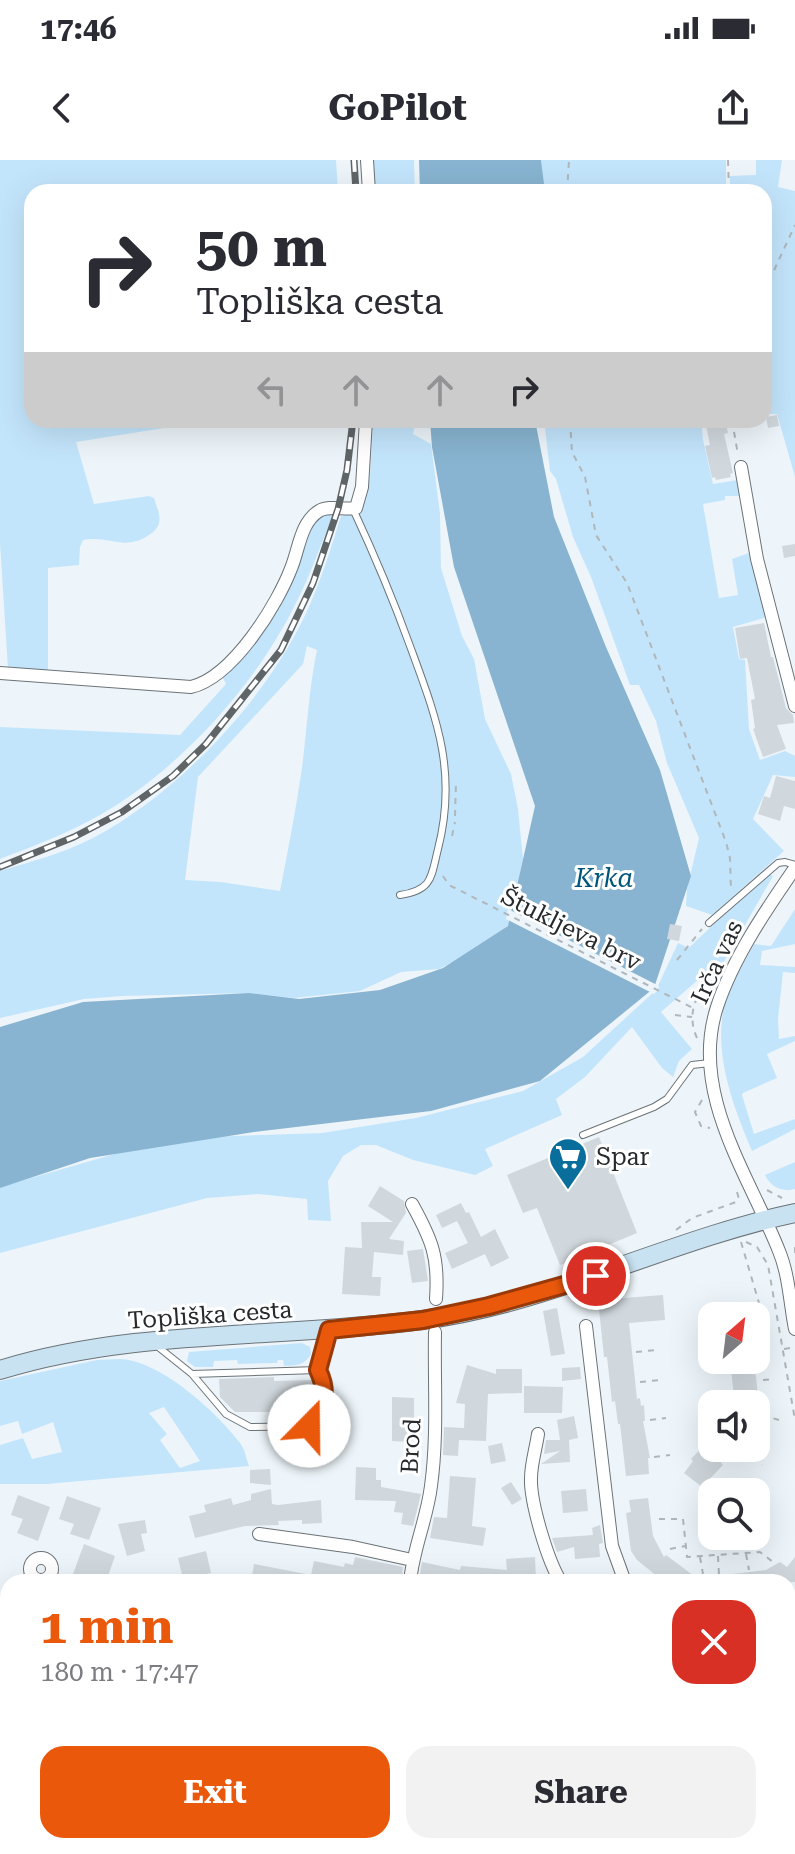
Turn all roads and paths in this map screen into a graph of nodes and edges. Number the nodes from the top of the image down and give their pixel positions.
1 (367, 160) edge
2 (569, 160) edge
3 (728, 160) edge
4 (368, 184) edge
5 (568, 184) edge
6 (729, 184) edge
7 (795, 225) edge
8 (772, 275) edge
9 (365, 428) edge
10 (570, 428) edge
11 (734, 428) edge
12 (741, 467) joint
13 (353, 509) junction
14 (0, 673) edge
15 (795, 706) edge
16 (795, 866) edge
17 (442, 869) dead end
18 (400, 895) dead end
19 (728, 908) junction
20 (709, 923) joint
21 (677, 960) dead end
22 (693, 1008) dead end
23 (675, 1015) dead end
24 (693, 1017) dead end
25 (710, 1063) junction
26 (702, 1090) dead end
27 (701, 1126) dead end
28 (583, 1135) dead end
29 (765, 1187) dead end
30 (739, 1199) dead end
31 (412, 1204) dead end
32 (792, 1206) edge
33 (730, 1208) dead end
34 (763, 1220) junction
35 (795, 1242) edge
36 (794, 1249) edge
37 (436, 1299) dead end
38 (759, 1302) edge
39 (586, 1326) dead end
40 (795, 1329) edge
41 (329, 1330) junction
42 (435, 1332) dead end
43 (151, 1342) junction
44 (795, 1347) edge
45 (783, 1349) junction
46 (657, 1350) dead end
47 (636, 1352) dead end
48 (0, 1370) edge
49 (318, 1370) junction
50 (192, 1374) junction
51 (774, 1379) dead end
52 (660, 1380) dead end
53 (763, 1380) dead end
54 (640, 1382) dead end
55 (770, 1417) edge
56 (666, 1418) dead end
57 (650, 1420) dead end
58 (779, 1420) dead end
59 (795, 1420) edge
60 (538, 1434) dead end
61 (670, 1455) dead end
62 (654, 1457) dead end
63 (758, 1462) edge
64 (762, 1465) dead end
65 (659, 1519) dead end
66 (259, 1534) dead end
67 (686, 1545) junction
68 (670, 1549) dead end
69 (746, 1553) junction
70 (718, 1555) junction
71 (700, 1556) junction
72 (687, 1557) junction
73 (412, 1560) junction
74 (773, 1562) dead end
75 (683, 1563) dead end
76 (749, 1570) dead end
77 (411, 1574) edge
78 (556, 1574) edge
79 (622, 1574) edge
80 (703, 1574) dead end
81 (719, 1574) edge

1 - 4 street
2 - 5 path
3 - 6 path
7 - 8 path
9 - 13 street
10 - 19 path
11 - 12 path
12 - 15 street
13 - 14 street
13 - 18 lane
16 - 19 lane
16 - 25 street, Irča vas
17 - 22 path, Štukljeva brv
19 - 20 lane
20 - 21 path
23 - 24 path
25 - 28 lane
25 - 34 street, Irča vas
26 - 27 path
29 - 32 path
30 - 33 path
31 - 37 street
32 - 34 main road, Topliška cesta
34 - 40 street, Irča vas
34 - 41 main road, Topliška cesta
35 - 36 path
38 - 45 path
39 - 79 street
41 - 43 main road, Topliška cesta
41 - 49 lane
42 - 73 street, Brod
43 - 48 main road, Topliška cesta
43 - 50 lane
44 - 45 path
45 - 59 path
46 - 47 path
49 - 50 lane
49 - 50 lane
51 - 53 path
52 - 54 path
55 - 58 path
56 - 57 path
60 - 78 street
61 - 62 path
63 - 64 path
65 - 67 path
66 - 73 street
67 - 68 path
67 - 72 path
69 - 70 path
69 - 74 path
69 - 76 path
70 - 71 path
70 - 81 path
71 - 72 path
71 - 80 path
72 - 75 path
73 - 77 street, Brod

